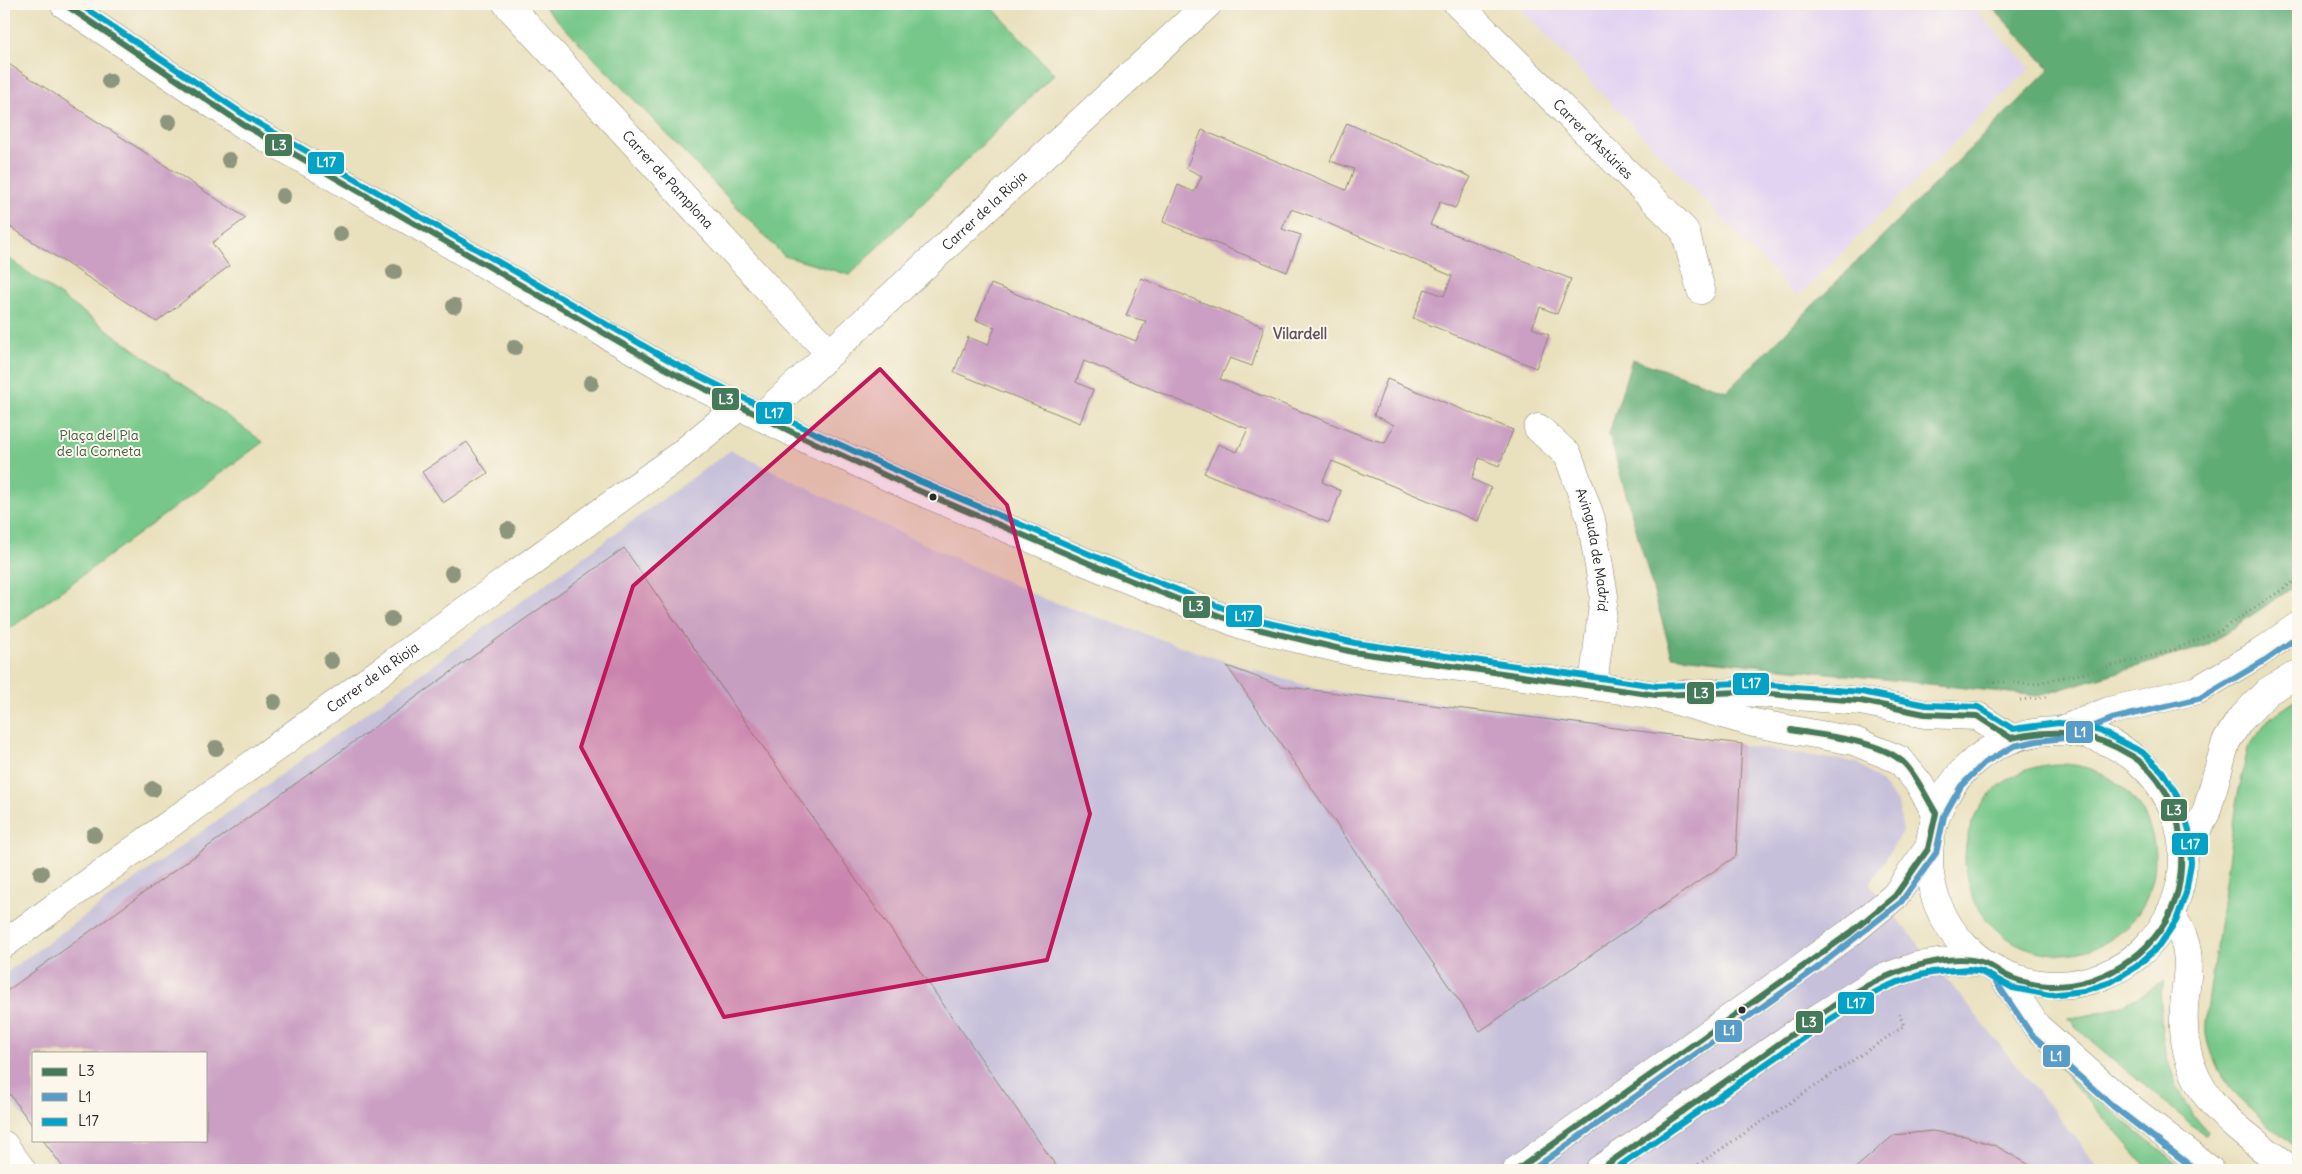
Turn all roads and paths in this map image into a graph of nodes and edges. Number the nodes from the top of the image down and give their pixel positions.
1 (64, 4) edge
2 (507, 4) edge
3 (1208, 4) edge
4 (1458, 4) edge
5 (1701, 290) dead end
6 (830, 353) junction
7 (750, 412) junction
8 (1538, 428) dead end
9 (2298, 579) edge
10 (2298, 626) edge
11 (2298, 674) edge
12 (1983, 680) dead end
13 (1593, 686) junction
14 (1656, 695) junction
15 (2050, 696) dead end
16 (2012, 699) dead end
17 (2062, 730) junction
18 (2011, 738) junction
19 (1936, 813) junction
20 (1928, 849) junction
21 (2184, 853) junction
22 (2170, 912) junction
23 (4, 944) edge
24 (1991, 967) junction
25 (1896, 1005) dead end
26 (4, 1145) edge
27 (22, 1170) edge
28 (1517, 1170) edge
29 (1599, 1170) edge
30 (1690, 1170) edge
31 (2210, 1170) edge
32 (2291, 1170) edge

1 - 7 street
2 - 6 street, Carrer de Pamplona
3 - 6 street, Carrer de la Rioja
4 - 5 street, Carrer d'Astúries
6 - 7 street, Carrer de la Rioja
7 - 13 street
7 - 23 street, Carrer de la Rioja
8 - 13 street, Avinguda de Madrid
9 - 12 path
10 - 17 street
11 - 21 street
13 - 14 street
14 - 18 street
14 - 19 street
15 - 16 path
17 - 18 street
17 - 21 street
18 - 19 street
19 - 20 street
20 - 24 street
20 - 28 street
21 - 22 street
22 - 24 street
22 - 32 street
24 - 29 street
24 - 31 street
25 - 30 path
26 - 27 street

